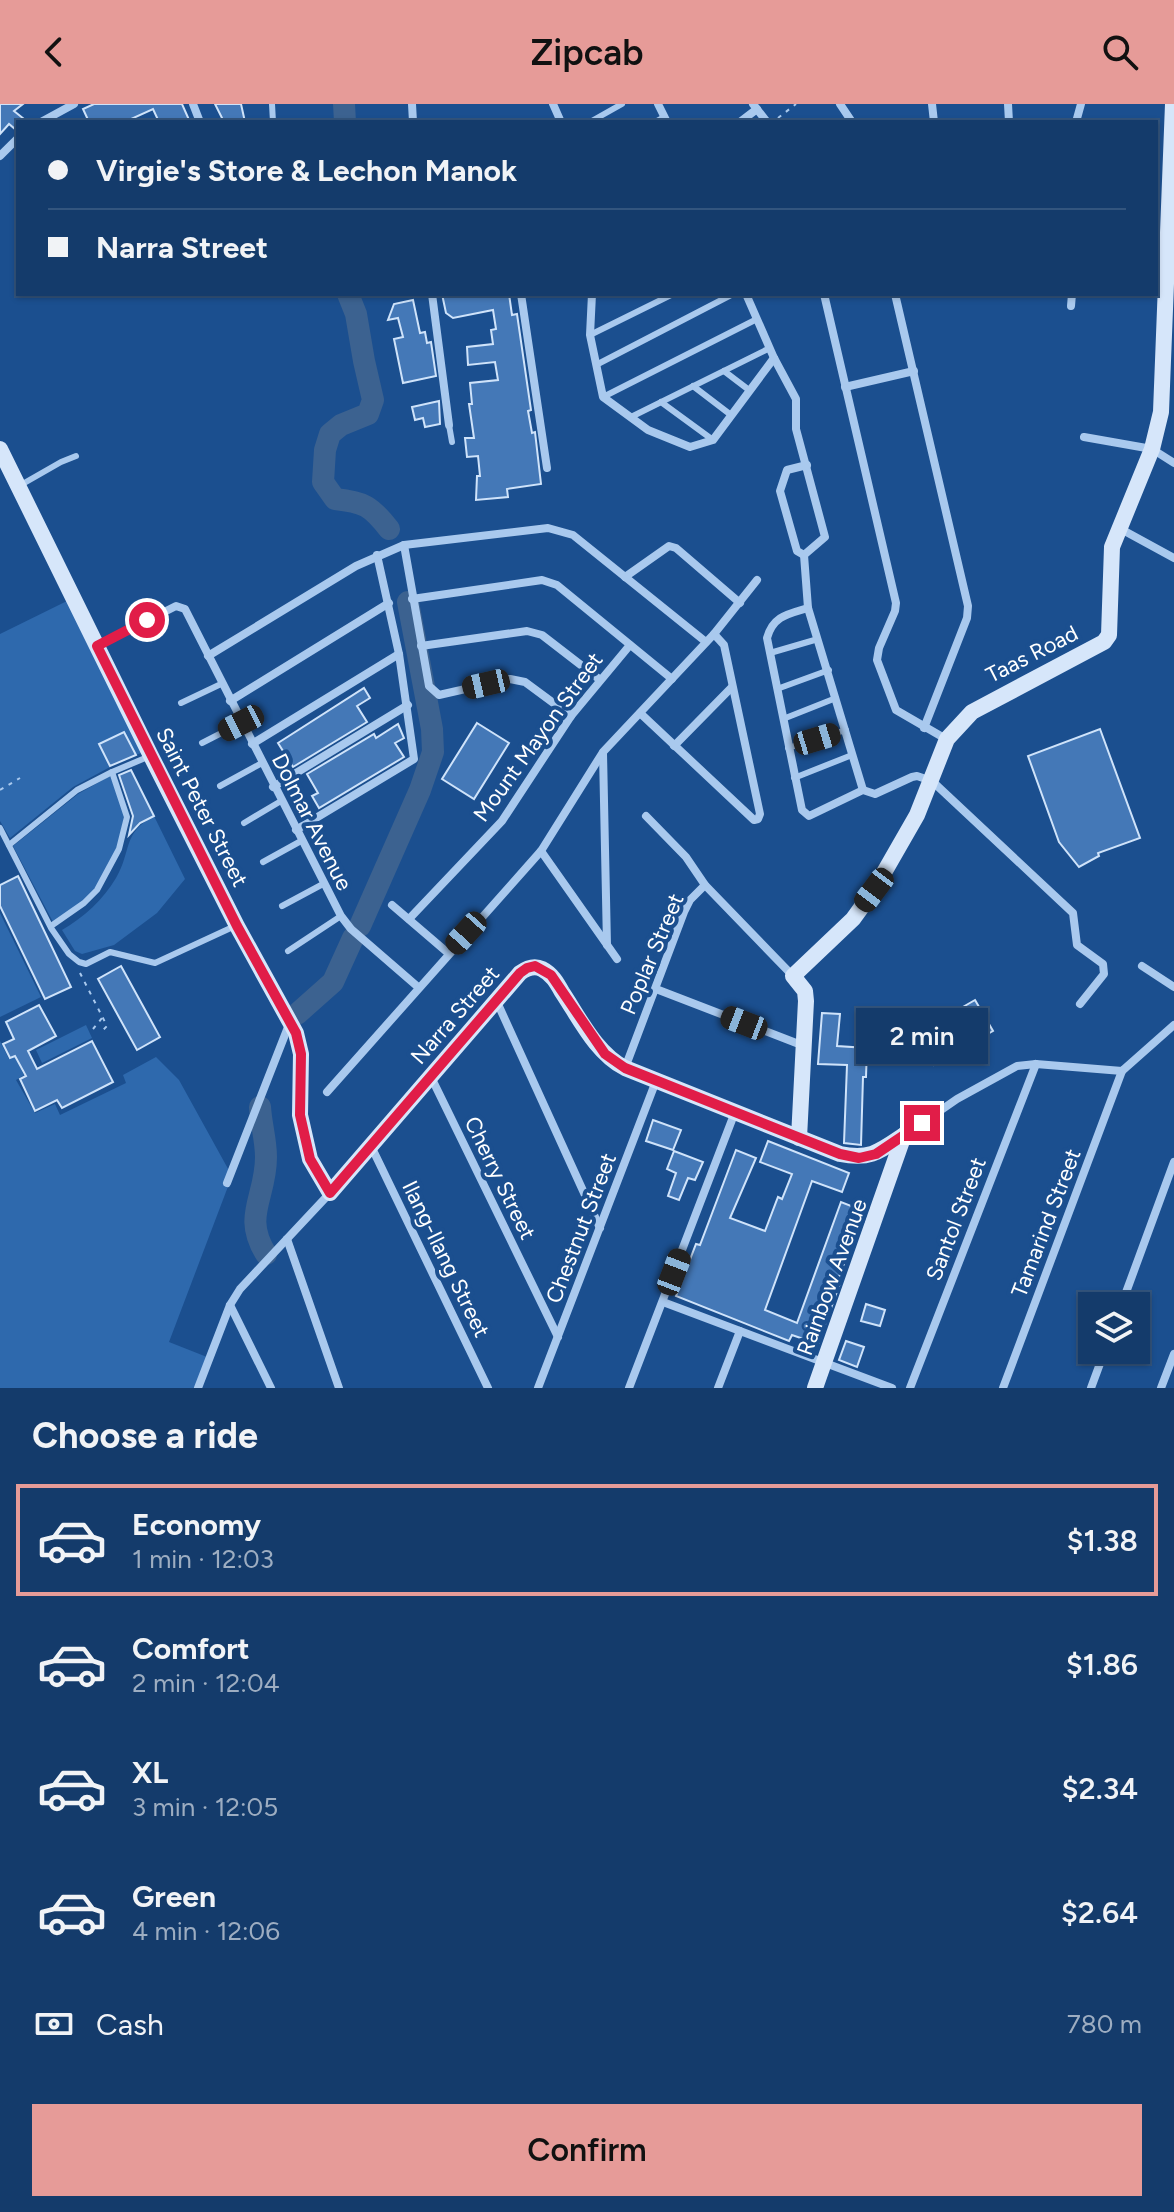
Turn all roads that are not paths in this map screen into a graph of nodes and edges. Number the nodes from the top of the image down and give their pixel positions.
1 (74, 104) edge
2 (622, 104) edge
3 (658, 104) edge
4 (1173, 104) edge
5 (45, 120) edge
6 (594, 120) edge
7 (665, 120) edge
8 (16, 140) edge
9 (0, 156) edge
10 (432, 296) edge
11 (521, 296) edge
12 (592, 296) edge
13 (669, 296) edge
14 (729, 296) edge
15 (747, 296) edge
16 (824, 296) edge
17 (895, 296) edge
18 (1072, 296) edge
19 (1071, 306) dead end
20 (1169, 308) edge
21 (757, 319) junction
22 (590, 335) junction
23 (770, 348) junction
24 (774, 358) junction
25 (596, 365) junction
26 (724, 371) junction
27 (914, 371) junction
28 (693, 386) junction
29 (845, 387) junction
30 (749, 390) junction
31 (603, 397) junction
32 (661, 402) junction
33 (731, 415) junction
34 (631, 417) junction
35 (449, 425) joint
36 (1084, 437) dead end
37 (713, 440) junction
38 (452, 442) dead end
39 (1152, 449) junction
40 (0, 450) edge
41 (76, 456) dead end
42 (1174, 463) edge
43 (807, 465) junction
44 (547, 468) dead end
45 (19, 486) junction
46 (1118, 528) junction
47 (404, 545) junction
48 (377, 555) junction
49 (804, 555) junction
50 (1174, 558) edge
51 (625, 577) junction
52 (757, 580) dead end
53 (412, 599) junction
54 (389, 603) junction
55 (740, 603) junction
56 (808, 608) junction
57 (714, 634) junction
58 (818, 639) junction
59 (706, 642) junction
60 (630, 645) junction
61 (97, 646) junction
62 (421, 646) junction
63 (770, 653) junction
64 (399, 654) junction
65 (208, 656) junction
66 (829, 670) junction
67 (599, 679) junction
68 (672, 679) junction
69 (221, 684) junction
70 (732, 687) junction
71 (777, 689) junction
72 (836, 698) junction
73 (230, 701) junction
74 (181, 703) dead end
75 (408, 705) junction
76 (640, 713) junction
77 (571, 716) junction
78 (783, 719) junction
79 (241, 723) junction
80 (924, 728) junction
81 (846, 730) junction
82 (947, 739) junction
83 (202, 743) dead end
84 (252, 744) junction
85 (674, 746) junction
86 (788, 748) junction
87 (603, 752) junction
88 (852, 755) junction
89 (151, 756) junction
90 (262, 763) junction
91 (112, 772) junction
92 (794, 778) junction
93 (932, 781) junction
94 (220, 786) dead end
95 (273, 787) junction
96 (863, 790) junction
97 (281, 801) junction
98 (646, 816) dead end
99 (244, 823) dead end
100 (0, 828) edge
101 (296, 830) junction
102 (301, 841) junction
103 (9, 845) junction
104 (541, 851) junction
105 (263, 862) dead end
106 (323, 884) junction
107 (705, 885) junction
108 (392, 905) dead end
109 (282, 906) dead end
110 (341, 916) junction
111 (409, 919) junction
112 (51, 926) junction
113 (237, 926) junction
114 (607, 945) junction
115 (288, 951) dead end
116 (448, 953) junction
117 (617, 959) dead end
118 (1142, 966) dead end
119 (793, 976) junction
120 (418, 987) junction
121 (1174, 987) edge
122 (656, 989) junction
123 (496, 1001) junction
124 (1080, 1004) dead end
125 (290, 1021) junction
126 (1174, 1025) edge
127 (804, 1046) junction
128 (1036, 1064) junction
129 (625, 1068) junction
130 (1122, 1071) junction
131 (431, 1077) junction
132 (657, 1081) junction
133 (327, 1092) dead end
134 (735, 1111) junction
135 (904, 1135) junction
136 (799, 1138) junction
137 (371, 1145) junction
138 (1174, 1162) edge
139 (227, 1183) dead end
140 (330, 1193) junction
141 (600, 1228) junction
142 (287, 1239) junction
143 (1126, 1292) edge
144 (663, 1302) junction
145 (230, 1305) junction
146 (740, 1331) junction
147 (558, 1337) junction
148 (1174, 1354) edge
149 (825, 1363) junction
150 (1100, 1364) edge
151 (198, 1388) edge
152 (271, 1388) edge
153 (339, 1388) edge
154 (488, 1388) edge
155 (538, 1388) edge
156 (629, 1388) edge
157 (718, 1388) edge
158 (815, 1388) edge
159 (892, 1388) edge
160 (910, 1388) edge
161 (1003, 1388) edge
162 (1091, 1388) edge
163 (1161, 1388) edge

1 - 5 street
2 - 6 lane
3 - 7 street
4 - 20 street, Taas Road
8 - 9 street
10 - 35 street
11 - 44 street
12 - 22 street
13 - 22 lane
14 - 25 lane
15 - 21 street
16 - 29 street
17 - 27 street
18 - 19 street
20 - 39 street, Taas Road
21 - 23 street
21 - 31 lane
22 - 25 street
23 - 24 street
23 - 26 lane
24 - 30 street
24 - 43 street
25 - 31 street
26 - 28 lane
26 - 30 lane
27 - 29 street
27 - 80 street
28 - 32 lane
28 - 33 lane
29 - 80 street
30 - 33 street
31 - 34 street
32 - 34 lane
32 - 37 lane
33 - 37 street
34 - 37 street
35 - 38 lane
36 - 39 street
39 - 42 street
39 - 46 street, Taas Road
40 - 45 street, Saint Peter Street
41 - 45 lane
43 - 49 street
43 - 49 street
45 - 61 street, Saint Peter Street
46 - 50 street
46 - 82 street, Taas Road
47 - 48 street
47 - 51 street
47 - 53 street
48 - 54 street
48 - 65 street
49 - 56 street
51 - 55 street
51 - 59 street
52 - 55 street
53 - 60 street
53 - 62 street
54 - 64 street
54 - 73 street
55 - 57 street
56 - 58 street
56 - 63 street
57 - 59 street
57 - 70 street
58 - 63 lane
58 - 66 street
59 - 68 street
60 - 67 street, Mount Mayon Street
60 - 68 street
61 - 65 street, Dolmar Avenue
61 - 89 street, Saint Peter Street
62 - 67 street
62 - 77 street
63 - 71 street
64 - 75 street
64 - 84 street
65 - 69 street, Dolmar Avenue
66 - 71 lane
66 - 72 street
67 - 77 street, Mount Mayon Street
68 - 76 street
69 - 73 street, Dolmar Avenue
69 - 74 lane
70 - 85 street
70 - 85 street
71 - 78 street
72 - 78 lane
72 - 81 street
73 - 79 street, Dolmar Avenue
75 - 95 street
75 - 101 street
76 - 85 street
76 - 87 street
77 - 111 street, Mount Mayon Street
78 - 86 street
79 - 83 lane
79 - 84 street, Dolmar Avenue
80 - 82 street
81 - 86 lane
81 - 88 street
82 - 93 street, Taas Road
84 - 90 street, Dolmar Avenue
86 - 92 street
87 - 104 street
87 - 114 street
88 - 92 lane
88 - 96 street
89 - 91 lane
89 - 113 street, Saint Peter Street
90 - 94 lane
90 - 95 street, Dolmar Avenue
91 - 103 lane
91 - 112 lane
92 - 96 street
93 - 96 street
93 - 119 street, Taas Road
93 - 124 street
95 - 97 street, Dolmar Avenue
97 - 99 lane
97 - 101 street, Dolmar Avenue
98 - 107 street
100 - 103 lane
101 - 102 street, Dolmar Avenue
102 - 105 lane
102 - 106 street, Dolmar Avenue
103 - 112 lane
104 - 114 street
104 - 116 street
106 - 109 lane
106 - 110 street, Dolmar Avenue
107 - 119 street, Poplar Street
107 - 122 street, Poplar Street
108 - 111 street
110 - 115 lane
110 - 120 street, Dolmar Avenue
111 - 116 street
112 - 113 lane
113 - 125 street, Saint Peter Street
114 - 117 street
116 - 120 street
118 - 121 street
119 - 127 street
120 - 133 street
122 - 127 street
122 - 129 street, Poplar Street
123 - 129 street, Narra Street
123 - 131 street, Narra Street
123 - 141 street
125 - 139 street
125 - 140 street, Saint Peter Street
126 - 130 street
127 - 136 street
128 - 130 street, Narra Street
128 - 135 street, Narra Street
128 - 160 street, Santol Street
129 - 132 street, Narra Street
130 - 161 street, Tamarind Street
131 - 137 street, Narra Street
131 - 147 street, Cherry Street
132 - 134 street, Narra Street
132 - 141 street, Chestnut Street
134 - 136 street, Narra Street
134 - 144 street
135 - 136 street, Narra Street
135 - 149 street, Rainbow Avenue
137 - 140 street, Narra Street
137 - 154 street, Ilang-Ilang Street
138 - 143 street
140 - 142 street, Narra Street
141 - 147 street, Chestnut Street
142 - 145 street, Narra Street
142 - 153 street
144 - 146 street
144 - 156 street
145 - 151 street, Narra Street
145 - 152 street
146 - 149 street
146 - 157 street
147 - 155 street, Chestnut Street
148 - 163 street
149 - 158 street, Rainbow Avenue
149 - 159 street
150 - 162 street

